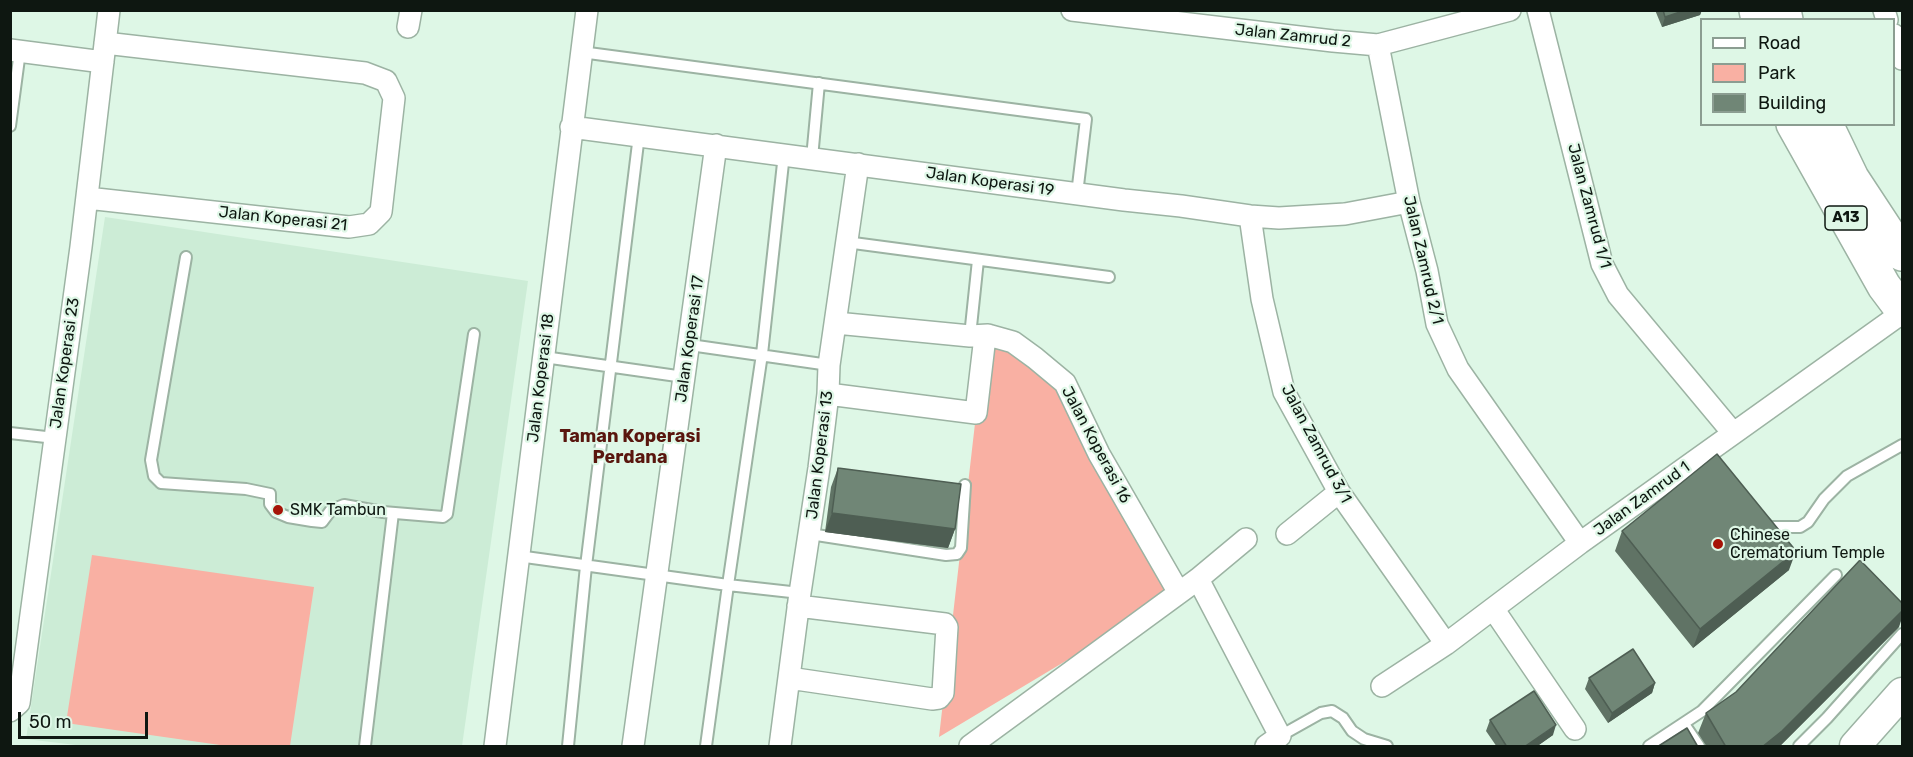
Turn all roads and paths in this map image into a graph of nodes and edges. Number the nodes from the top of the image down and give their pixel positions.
1 (108, 10) edge
2 (587, 10) edge
3 (1072, 10) edge
4 (1510, 10) edge
5 (1538, 10) edge
6 (1111, 13) edge
7 (1895, 40) edge
8 (1378, 45) junction
9 (15, 51) edge
10 (581, 52) junction
11 (104, 53) junction
12 (1902, 58) edge
13 (819, 83) junction
14 (10, 126) edge
15 (1794, 126) edge
16 (1827, 126) edge
17 (571, 127) junction
18 (639, 135) junction
19 (716, 145) junction
20 (784, 154) junction
21 (812, 158) junction
22 (858, 164) junction
23 (1077, 194) junction
24 (87, 198) junction
25 (1409, 202) junction
26 (1250, 216) junction
27 (846, 242) junction
28 (1902, 254) edge
29 (186, 257) dead end
30 (978, 260) junction
31 (1109, 277) dead end
32 (1902, 311) edge
33 (836, 323) junction
34 (474, 334) dead end
35 (979, 335) junction
36 (690, 345) junction
37 (762, 354) junction
38 (544, 357) junction
39 (829, 364) junction
40 (610, 367) junction
41 (684, 377) junction
42 (828, 394) junction
43 (10, 433) edge
44 (1733, 433) junction
45 (55, 438) junction
46 (1902, 445) edge
47 (819, 468) junction
48 (841, 471) edge
49 (942, 483) edge
50 (965, 485) joint
51 (1339, 492) junction
52 (1757, 512) edge
53 (393, 513) junction
54 (810, 534) junction
55 (1287, 534) dead end
56 (1246, 539) dead end
57 (1580, 543) junction
58 (518, 556) junction
59 (586, 566) junction
60 (1836, 575) dead end
61 (656, 576) junction
62 (1198, 579) junction
63 (728, 585) junction
64 (1179, 592) junction
65 (799, 600) junction
66 (1494, 610) junction
67 (1901, 640) edge
68 (1446, 644) junction
69 (789, 678) junction
70 (1382, 686) dead end
71 (1902, 693) edge
72 (10, 711) edge
73 (1684, 724) junction
74 (1575, 729) dead end
75 (1273, 741) edge
76 (786, 743) edge
77 (365, 747) edge
78 (495, 747) edge
79 (568, 747) edge
80 (633, 747) edge
81 (706, 747) edge
82 (970, 747) edge
83 (1387, 747) edge
84 (1649, 747) edge
85 (1699, 747) edge
86 (1799, 747) edge
87 (1855, 747) edge

1 - 11 street, Jalan Koperasi 23
2 - 10 street, Jalan Koperasi 18
3 - 6 street, Jalan Zamrud 2
4 - 8 street, Jalan Zamrud 2
5 - 44 street, Jalan Zamrud 1/1
6 - 8 street, Jalan Zamrud 2
7 - 12 street
8 - 25 street, Jalan Zamrud 2/1
9 - 11 street, Jalan Koperasi 21
9 - 14 lane
10 - 13 lane
10 - 17 street, Jalan Koperasi 18
11 - 24 street, Jalan Koperasi 23
11 - 24 street, Jalan Koperasi 21
13 - 21 lane
13 - 23 lane
15 - 32 main road, A13
16 - 28 main road, A13
17 - 18 street, Jalan Koperasi 19
17 - 38 street, Jalan Koperasi 18
18 - 19 street, Jalan Koperasi 19
18 - 40 lane
19 - 20 street, Jalan Koperasi 19
19 - 36 street, Jalan Koperasi 17
20 - 21 street, Jalan Koperasi 19
20 - 37 lane
21 - 22 street, Jalan Koperasi 19
22 - 23 street, Jalan Koperasi 19
22 - 27 street, Jalan Koperasi 13
23 - 26 street, Jalan Koperasi 19
24 - 45 street, Jalan Koperasi 23
25 - 26 street, Jalan Koperasi 19
25 - 57 street, Jalan Zamrud 2/1
26 - 51 street, Jalan Zamrud 3/1
27 - 30 lane
27 - 33 street, Jalan Koperasi 13
29 - 53 lane
30 - 31 lane
30 - 35 lane
32 - 44 street, Jalan Zamrud 1
33 - 35 street, Jalan Koperasi 16
33 - 39 street, Jalan Koperasi 13
34 - 53 lane
35 - 42 street
35 - 64 street, Jalan Koperasi 16
36 - 37 lane
36 - 41 street, Jalan Koperasi 17
37 - 39 lane
37 - 63 lane
38 - 40 lane
38 - 58 street, Jalan Koperasi 18
39 - 42 street, Jalan Koperasi 13
40 - 41 lane
40 - 59 lane
41 - 61 street, Jalan Koperasi 17
42 - 47 street, Jalan Koperasi 13
43 - 45 lane
44 - 57 street, Jalan Zamrud 1
45 - 72 street, Jalan Koperasi 23
46 - 52 lane
47 - 48 street
47 - 54 street, Jalan Koperasi 13
49 - 50 street
50 - 54 lane
51 - 55 street
51 - 68 street, Jalan Zamrud 3/1
53 - 77 lane
54 - 65 street, Jalan Koperasi 13
56 - 62 street
57 - 66 street, Jalan Zamrud 1
58 - 59 lane
58 - 78 street, Jalan Koperasi 18
59 - 61 lane
59 - 79 lane
60 - 73 lane
61 - 63 lane
61 - 80 street, Jalan Koperasi 17
62 - 64 street
62 - 75 street
63 - 65 lane
63 - 81 lane
64 - 82 street
65 - 69 street, Jalan Koperasi 13
65 - 69 street
66 - 68 street, Jalan Zamrud 1
66 - 74 street
67 - 86 lane
68 - 70 street, Jalan Zamrud 1
69 - 76 street, Jalan Koperasi 13
71 - 87 street
73 - 84 lane
73 - 85 lane
75 - 83 lane

